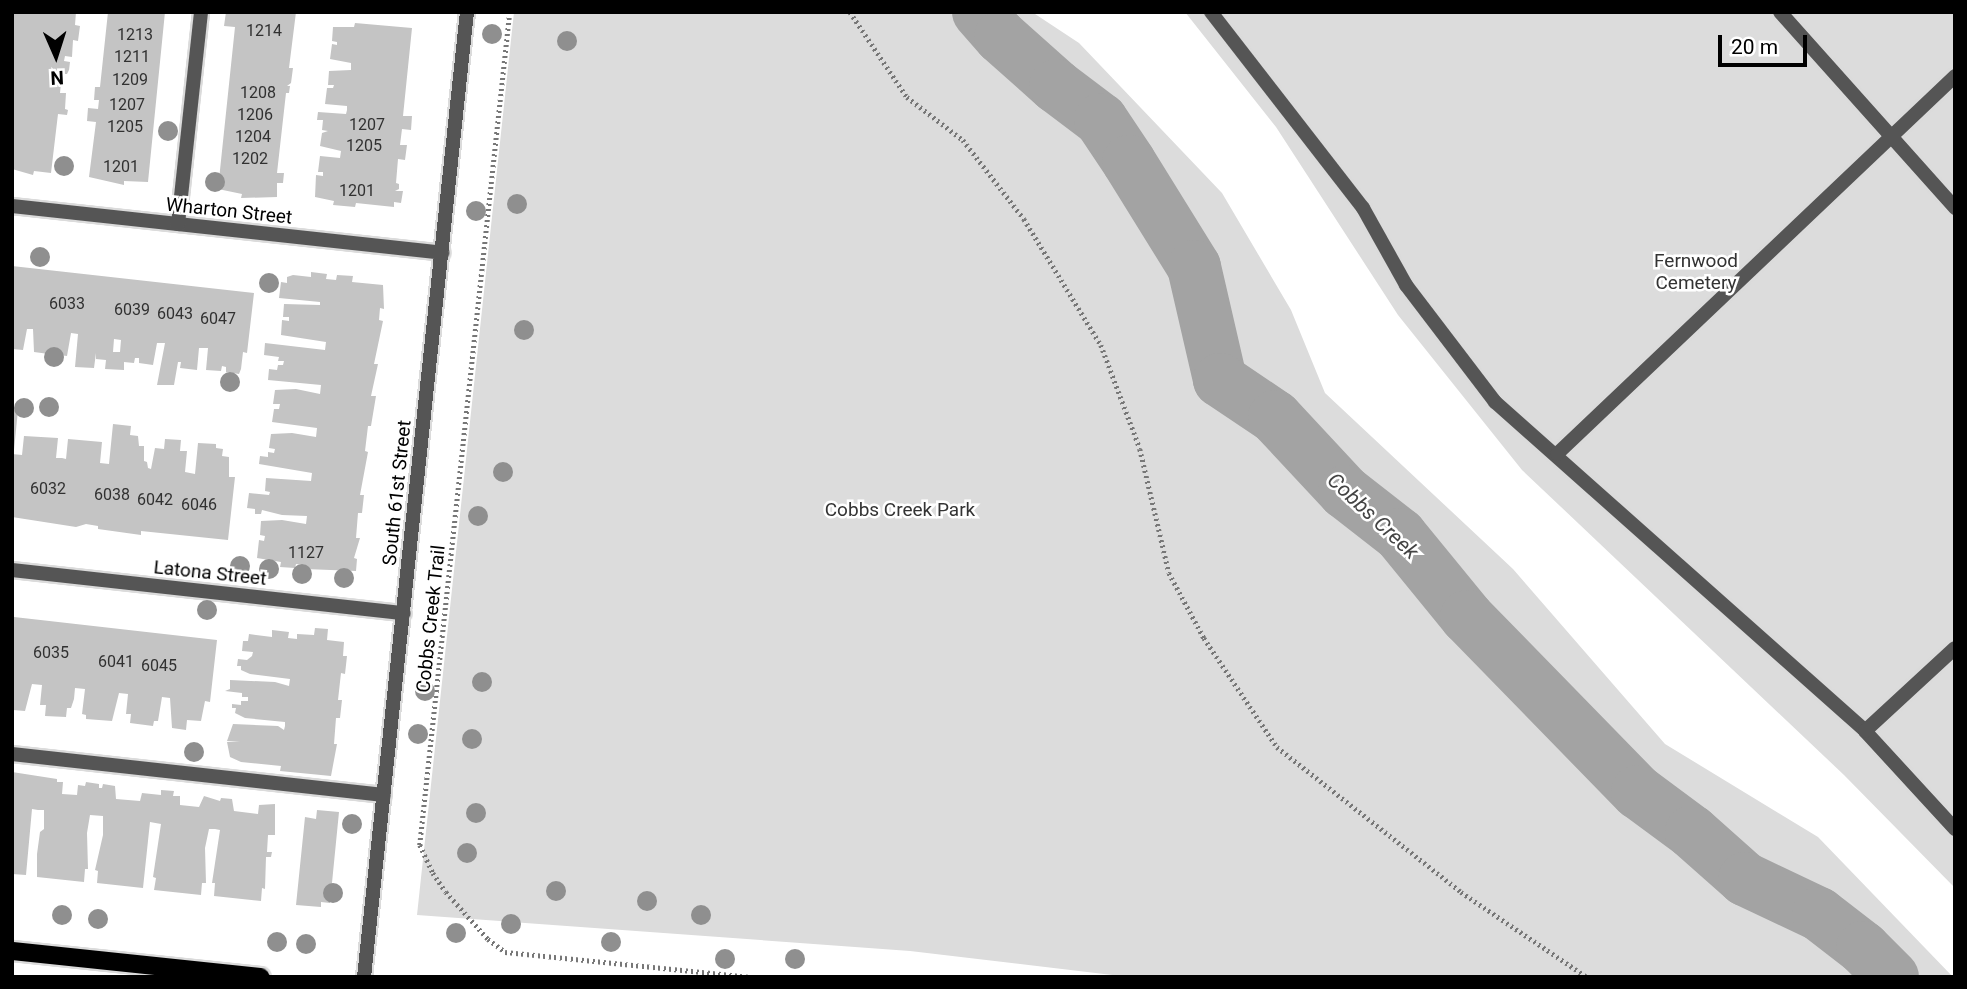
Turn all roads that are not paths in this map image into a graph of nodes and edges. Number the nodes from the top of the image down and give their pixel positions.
1 (201, 12) edge
2 (467, 12) edge
3 (1211, 12) edge
4 (1780, 12) edge
5 (1955, 76) edge
6 (1890, 135) junction
7 (12, 206) edge
8 (1955, 208) edge
9 (177, 224) junction
10 (442, 253) junction
11 (1557, 454) junction
12 (12, 570) edge
13 (404, 613) junction
14 (1955, 648) edge
15 (1865, 731) junction
16 (12, 754) edge
17 (384, 795) junction
18 (1955, 829) edge
19 (12, 951) edge
20 (261, 977) edge
21 (364, 977) edge

1 - 9 street
2 - 10 street, South 61st Street
3 - 11 street
4 - 6 street
5 - 6 street
6 - 8 street
6 - 11 street
7 - 9 street, Wharton Street
9 - 10 street, Wharton Street
10 - 13 street, South 61st Street
11 - 15 street
12 - 13 street, Latona Street
13 - 17 street, South 61st Street
14 - 15 street
15 - 18 street
16 - 17 street
17 - 21 street, South 61st Street
19 - 20 main road

